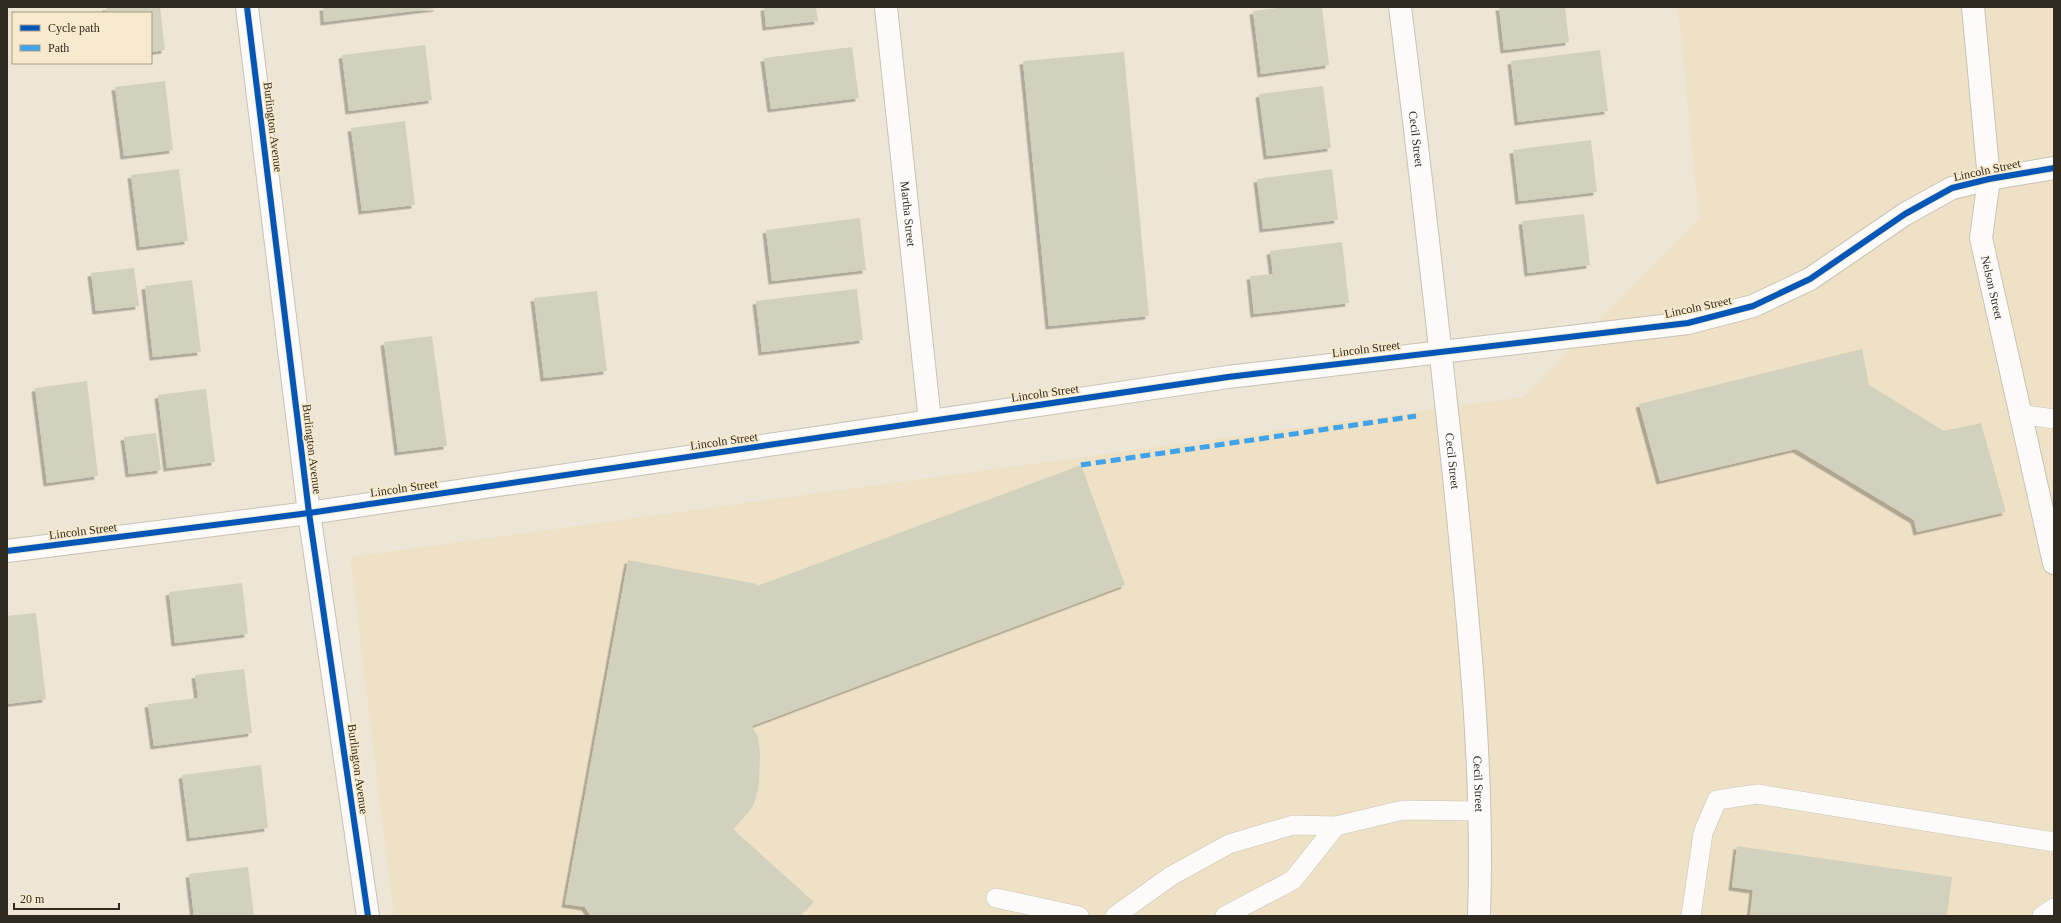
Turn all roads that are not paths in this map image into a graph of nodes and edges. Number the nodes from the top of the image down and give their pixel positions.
1 (247, 7) edge
2 (886, 7) edge
3 (1400, 7) edge
4 (1973, 7) edge
5 (2054, 168) edge
6 (1989, 179) junction
7 (1441, 352) junction
8 (2019, 414) junction
9 (2054, 419) edge
10 (930, 421) junction
11 (309, 513) junction
12 (7, 551) edge
13 (2054, 563) edge
14 (1478, 811) junction
15 (1336, 826) junction
16 (2054, 842) edge
17 (996, 898) dead end
18 (2054, 908) edge
19 (368, 916) edge
20 (1079, 916) edge
21 (1115, 916) edge
22 (1225, 916) edge
23 (1479, 916) edge
24 (1691, 916) edge
25 (2042, 916) edge

1 - 11 street, Burlington Avenue
2 - 10 street, Martha Street
3 - 7 street, Cecil Street
4 - 6 street, Nelson Street
5 - 6 street, Lincoln Street
6 - 7 street, Lincoln Street
6 - 8 street, Nelson Street
7 - 10 street, Lincoln Street
7 - 14 street, Cecil Street
8 - 9 lane
8 - 13 street, Nelson Street
10 - 11 street, Lincoln Street
11 - 12 street, Lincoln Street
11 - 19 street, Burlington Avenue
14 - 15 lane
14 - 23 street, Cecil Street
15 - 21 lane
15 - 22 lane
16 - 24 lane
17 - 20 lane
18 - 25 lane

